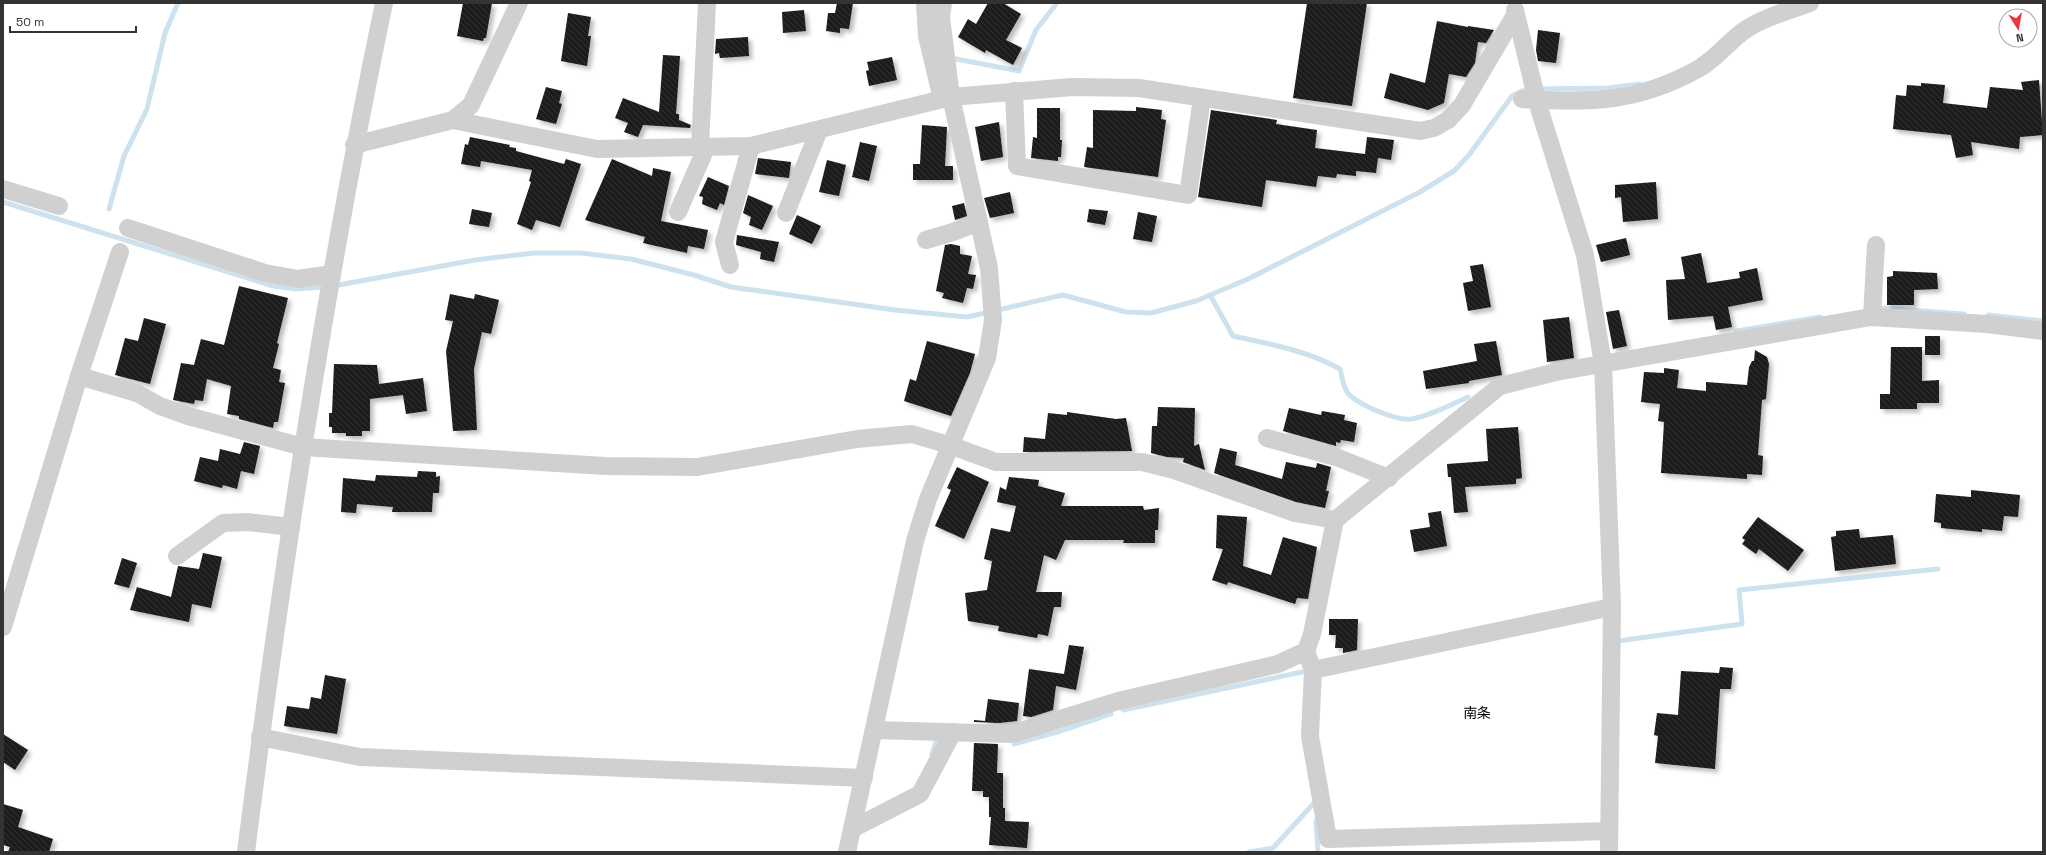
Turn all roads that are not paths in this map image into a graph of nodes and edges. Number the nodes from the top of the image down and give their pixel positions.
1 (384, 3) edge
2 (519, 3) edge
3 (708, 3) edge
4 (925, 3) edge
5 (942, 3) edge
6 (1810, 3) edge
7 (1514, 9) edge
8 (1014, 91) junction
9 (946, 98) junction
10 (1202, 98) junction
11 (1522, 99) dead end
12 (453, 120) junction
13 (819, 130) junction
14 (354, 145) junction
15 (703, 146) junction
16 (751, 146) junction
17 (3, 189) edge
18 (59, 206) dead end
19 (678, 212) dead end
20 (786, 213) dead end
21 (979, 222) junction
22 (128, 228) dead end
23 (926, 240) dead end
24 (1876, 245) dead end
25 (120, 252) dead end
26 (730, 265) dead end
27 (331, 282) junction
28 (1872, 318) junction
29 (2043, 331) edge
30 (1603, 364) junction
31 (79, 376) junction
32 (1267, 438) dead end
33 (952, 446) junction
34 (303, 447) junction
35 (1389, 478) junction
36 (1334, 520) junction
37 (291, 527) junction
38 (177, 556) dead end
39 (1612, 607) junction
40 (3, 627) edge
41 (1306, 651) junction
42 (1313, 670) junction
43 (875, 730) junction
44 (953, 732) junction
45 (260, 737) junction
46 (864, 778) junction
47 (852, 829) junction
48 (1608, 831) junction
49 (1326, 846) edge
50 (246, 852) edge
51 (847, 852) edge
52 (1609, 852) edge

1 - 14 street
2 - 12 street
3 - 15 street
4 - 9 street
5 - 9 street
6 - 11 street
7 - 10 street
7 - 30 street, bridge
8 - 9 street
8 - 10 street
8 - 10 street
9 - 13 street
9 - 21 street
12 - 14 street
12 - 15 street
13 - 16 street
13 - 20 street
14 - 27 street
15 - 16 street
15 - 19 street
16 - 26 street
17 - 18 street
21 - 23 street
21 - 33 street
22 - 27 street
24 - 28 street
25 - 31 street
27 - 34 street
28 - 29 street
28 - 30 street
30 - 35 street
30 - 39 street
31 - 34 street
31 - 40 street
32 - 35 street
33 - 34 street
33 - 36 street
33 - 43 street
34 - 37 street
35 - 36 street
36 - 41 street
37 - 38 street
37 - 45 street
39 - 42 street
39 - 48 street
41 - 42 street
41 - 44 street
42 - 49 street
43 - 44 street
43 - 46 street
44 - 47 street
45 - 46 street
45 - 50 street
46 - 47 street
47 - 51 street
48 - 49 street
48 - 52 street

